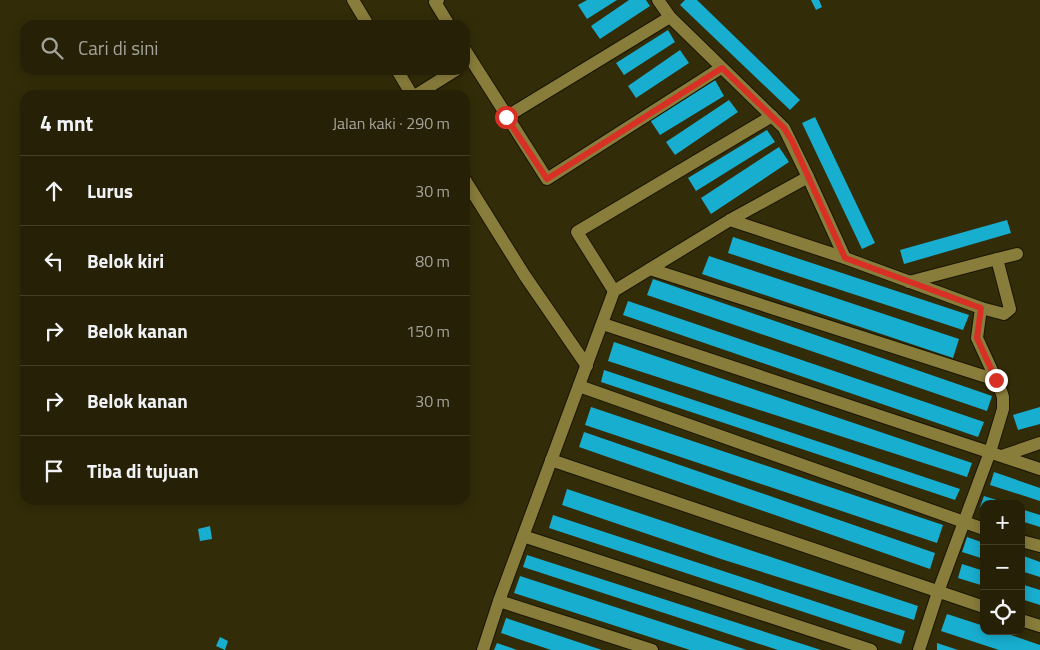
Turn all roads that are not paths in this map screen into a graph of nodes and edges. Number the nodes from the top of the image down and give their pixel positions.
1 (353, 0) edge
2 (438, 0) edge
3 (658, 0) edge
4 (670, 17) junction
5 (365, 20) edge
6 (446, 20) edge
7 (470, 63) edge
8 (722, 68) junction
9 (400, 75) edge
10 (448, 75) edge
11 (411, 90) edge
12 (422, 90) edge
13 (772, 116) junction
14 (506, 117) junction
15 (808, 177) junction
16 (470, 188) edge
17 (730, 220) junction
18 (1017, 254) dead end
19 (845, 258) junction
20 (997, 259) junction
21 (650, 269) junction
22 (909, 282) junction
23 (614, 291) junction
24 (981, 308) junction
25 (603, 324) junction
26 (587, 366) junction
27 (996, 380) junction
28 (579, 386) junction
29 (1040, 443) edge
30 (996, 454) junction
31 (551, 460) junction
32 (1040, 469) edge
33 (964, 523) junction
34 (980, 528) edge
35 (523, 536) junction
36 (1025, 542) edge
37 (1040, 546) edge
38 (938, 592) junction
39 (499, 601) junction
40 (980, 607) edge
41 (1025, 621) edge
42 (1040, 626) edge
43 (483, 650) edge
44 (652, 650) edge
45 (871, 650) edge
46 (919, 650) edge

1 - 5 street
2 - 6 street
3 - 4 street
4 - 8 street
4 - 14 street
7 - 14 street
8 - 13 street
8 - 14 street
9 - 11 street
10 - 12 street
13 - 15 street
13 - 23 street
15 - 17 street
15 - 19 street
16 - 26 street
17 - 19 street
17 - 21 street
18 - 20 street
19 - 22 street
20 - 22 street
20 - 24 street
21 - 23 street
21 - 27 street
22 - 24 street
23 - 25 street
24 - 27 street
25 - 26 street
25 - 30 street
26 - 28 street
27 - 30 street
28 - 31 street
28 - 33 street
29 - 30 street
30 - 32 street
30 - 33 street
31 - 35 street
31 - 38 street
33 - 34 street
33 - 38 street
35 - 39 street
35 - 45 street
36 - 37 street
38 - 40 street
38 - 46 street
39 - 43 street
39 - 44 street
41 - 42 street

